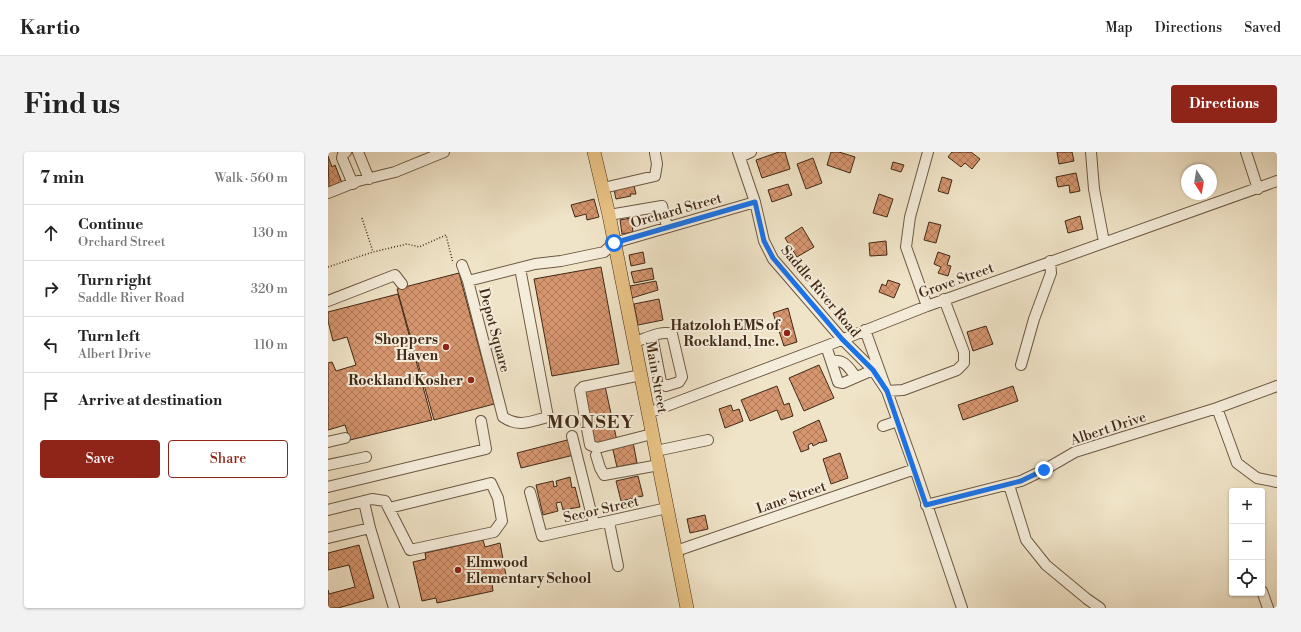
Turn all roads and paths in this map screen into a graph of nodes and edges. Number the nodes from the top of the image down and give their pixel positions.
1 (346, 152) edge
2 (358, 152) edge
3 (444, 152) edge
4 (594, 152) edge
5 (751, 152) edge
6 (928, 152) edge
7 (1091, 152) edge
8 (1246, 152) edge
9 (655, 153) edge
10 (739, 154) edge
11 (369, 179) junction
12 (1277, 181) edge
13 (353, 184) junction
14 (603, 188) junction
15 (1258, 189) junction
16 (328, 193) edge
17 (755, 202) junction
18 (609, 215) junction
19 (362, 218) dead end
20 (667, 227) junction
21 (1104, 242) junction
22 (614, 243) junction
23 (373, 252) junction
24 (1050, 261) junction
25 (458, 264) joint
26 (328, 267) edge
27 (520, 268) junction
28 (468, 281) junction
29 (402, 284) dead end
30 (944, 299) junction
31 (328, 301) edge
32 (927, 306) junction
33 (865, 330) junction
34 (652, 336) junction
35 (842, 339) junction
36 (635, 342) junction
37 (826, 346) junction
38 (831, 361) junction
39 (1021, 366) dead end
40 (873, 370) junction
41 (641, 375) junction
42 (856, 377) junction
43 (1277, 386) edge
44 (887, 391) junction
45 (1217, 408) junction
46 (648, 413) junction
47 (481, 421) dead end
48 (898, 421) junction
49 (883, 426) dead end
50 (652, 434) junction
51 (572, 436) dead end
52 (345, 438) dead end
53 (708, 440) dead end
54 (328, 442) edge
55 (656, 451) junction
56 (596, 455) dead end
57 (366, 456) dead end
58 (328, 465) edge
59 (659, 465) junction
60 (915, 469) junction
61 (1277, 482) edge
62 (1009, 485) junction
63 (328, 487) edge
64 (530, 492) dead end
65 (364, 502) junction
66 (387, 504) junction
67 (926, 505) junction
68 (667, 508) junction
69 (328, 510) edge
70 (609, 522) junction
71 (594, 524) junction
72 (370, 528) junction
73 (328, 538) edge
74 (676, 551) junction
75 (618, 566) dead end
76 (1264, 596) edge
77 (394, 608) edge
78 (687, 608) edge
79 (962, 608) edge
80 (1100, 608) edge
81 (1268, 608) edge

1 - 13 street
2 - 11 street
3 - 11 street
4 - 14 main road, Main Street
5 - 10 street
6 - 32 street
7 - 21 street
8 - 15 street
9 - 14 street
10 - 17 street, Saddle River Road
11 - 13 street
12 - 15 street, Grove Street
13 - 16 street
14 - 18 main road, Main Street
15 - 21 street, Grove Street
17 - 20 street, Orchard Street
17 - 35 street, Saddle River Road
18 - 20 street
18 - 22 main road, Main Street
19 - 23 path
20 - 22 street, Orchard Street
21 - 24 street, Grove Street
22 - 27 street, Orchard Street
22 - 36 main road, Main Street
23 - 25 path
23 - 26 path
24 - 30 street, Grove Street
24 - 39 street
25 - 28 street, Depot Square
27 - 28 street, Orchard Street
27 - 28 street, Depot Square
29 - 31 street
30 - 32 street, Grove Street
30 - 44 street
32 - 33 street, Grove Street
33 - 35 street, Grove Street
33 - 44 street, Saddle River Road
34 - 34 street
34 - 36 street
35 - 37 street, Grove Street
35 - 40 street, Saddle River Road
36 - 41 main road, Main Street
37 - 38 street
37 - 46 street, Grove Street
38 - 42 street
38 - 42 street
40 - 42 street
40 - 44 street, Saddle River Road
41 - 46 main road, Main Street
41 - 50 street
43 - 45 street, Albert Drive
44 - 48 street, Saddle River Road
45 - 61 street
45 - 62 street, Albert Drive
46 - 50 main road, Main Street
47 - 63 street
48 - 49 street
48 - 60 street, Saddle River Road
50 - 55 main road, Main Street
51 - 71 street
52 - 54 street
53 - 55 street
55 - 59 main road, Main Street
56 - 59 street
57 - 58 street
59 - 68 main road, Main Street
60 - 67 street, Saddle River Road
60 - 74 street, Lane Street
62 - 67 street, Albert Drive
62 - 80 street
64 - 71 street, Secor Street
65 - 66 street
65 - 69 street
65 - 72 street
66 - 66 street
67 - 79 street, Saddle River Road
68 - 70 street, Secor Street
68 - 74 main road, Main Street
70 - 71 street, Secor Street
70 - 75 street
72 - 73 street
72 - 77 street
74 - 78 main road, Main Street
76 - 81 street

